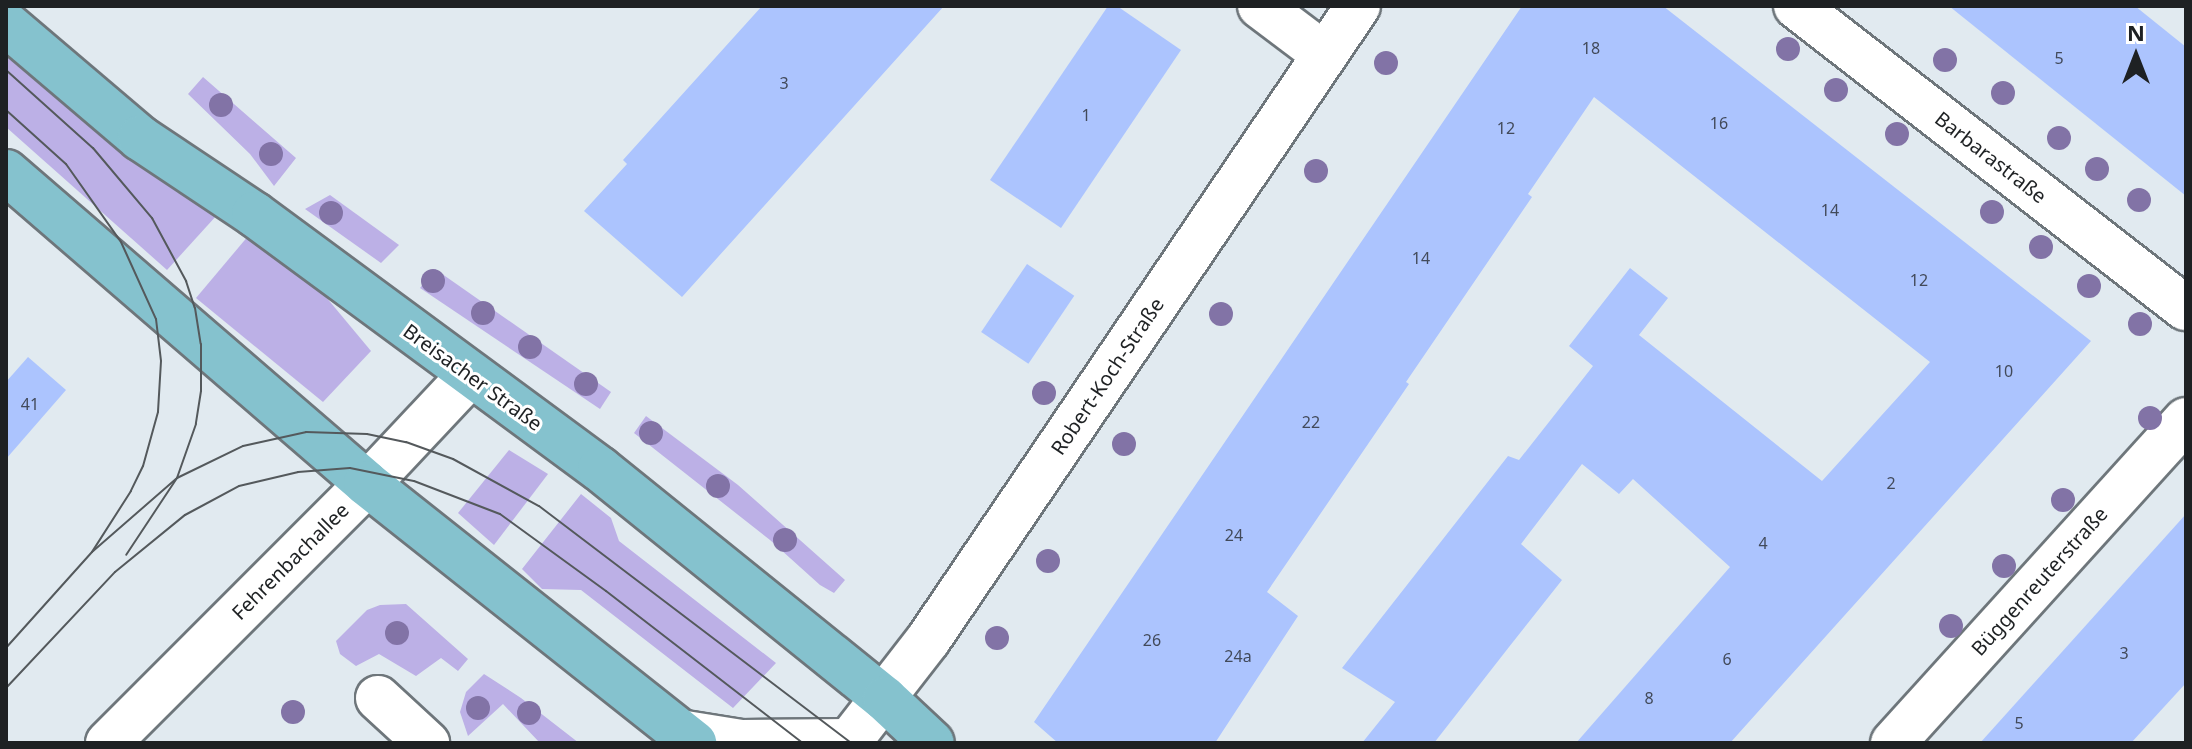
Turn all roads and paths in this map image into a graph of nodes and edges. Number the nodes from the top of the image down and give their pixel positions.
1 (1260, 6) edge
2 (1358, 6) edge
3 (1796, 6) edge
4 (6, 24) edge
5 (1325, 55) junction
6 (6, 172) edge
7 (2186, 308) edge
8 (469, 376) junction
9 (2186, 420) edge
10 (366, 483) junction
11 (378, 698) dead end
12 (885, 699) junction
13 (686, 738) edge
14 (848, 742) edge
15 (108, 743) edge
16 (427, 743) edge
17 (932, 743) edge
18 (1893, 743) edge

1 - 5 street
2 - 5 street, Robert-Koch-Straße
3 - 7 street, Barbarastraße
4 - 8 main road, Breisacher Straße
5 - 12 street, Robert-Koch-Straße
6 - 10 main road
8 - 10 street, Fehrenbachallee
8 - 12 main road, Breisacher Straße
9 - 18 street, Büggenreuterstraße
10 - 13 main road
10 - 15 street, Fehrenbachallee
11 - 16 street
12 - 14 street, Robert-Koch-Straße
12 - 17 main road, Breisacher Straße
13 - 14 street

